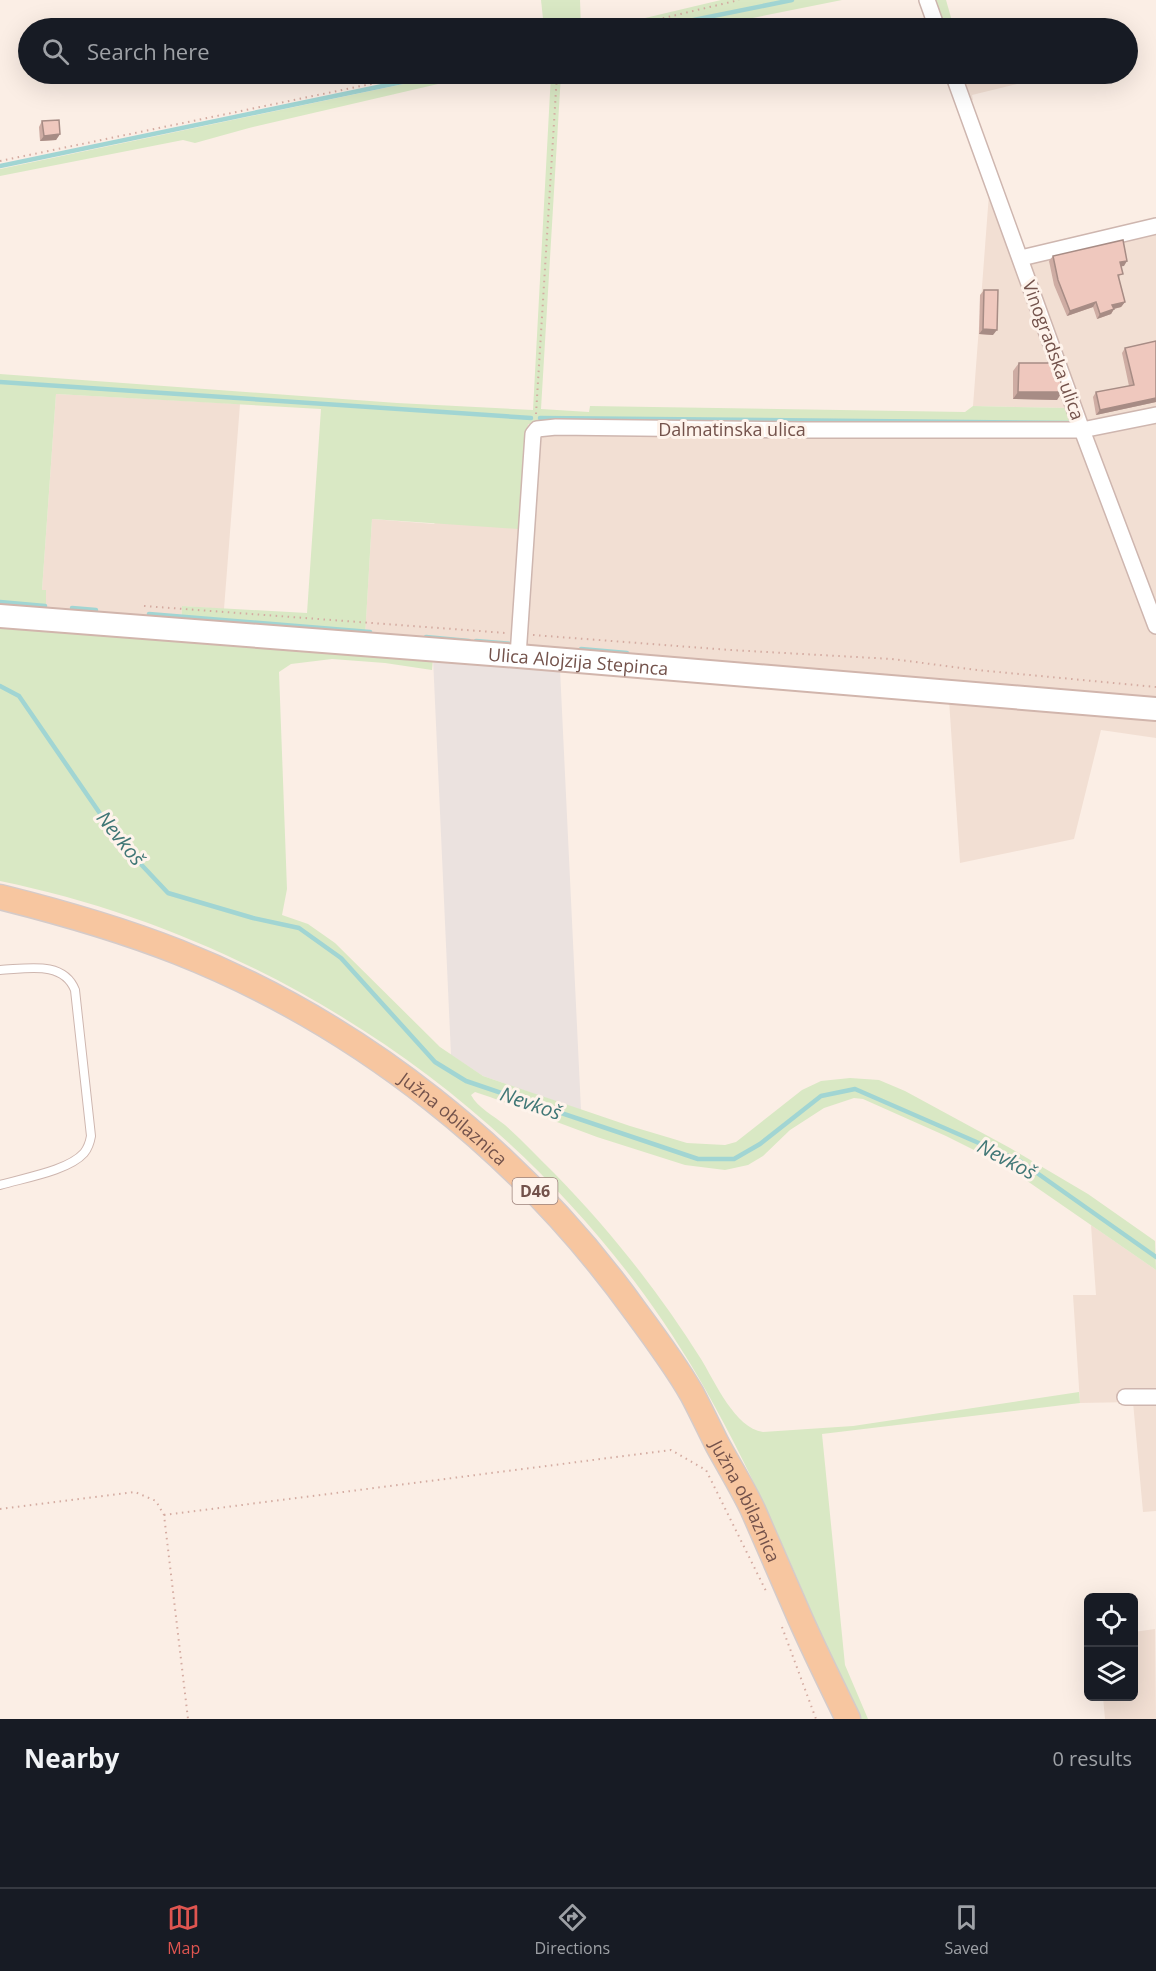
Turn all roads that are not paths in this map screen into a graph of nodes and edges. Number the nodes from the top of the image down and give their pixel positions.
1 (927, 0) edge
2 (933, 18) edge
3 (957, 84) edge
4 (1156, 226) edge
5 (1021, 258) junction
6 (1156, 415) edge
7 (1082, 430) junction
8 (0, 616) edge
9 (1156, 626) edge
10 (518, 645) junction
11 (1156, 709) edge
12 (0, 897) edge
13 (0, 970) edge
14 (0, 1185) edge
15 (1125, 1397) dead end
16 (1156, 1397) edge
17 (849, 1719) edge

1 - 2 street
3 - 5 street, Vinogradska ulica
4 - 5 street
5 - 7 street, Vinogradska ulica
6 - 7 street, Dalmatinska ulica
7 - 9 street, Vinogradska ulica
7 - 10 street, Dalmatinska ulica
8 - 10 main road, Ulica Alojzija Stepinca
10 - 11 main road, Ulica Alojzija Stepinca
12 - 17 main road, Južna obilaznica / D46
13 - 14 lane
15 - 16 street

